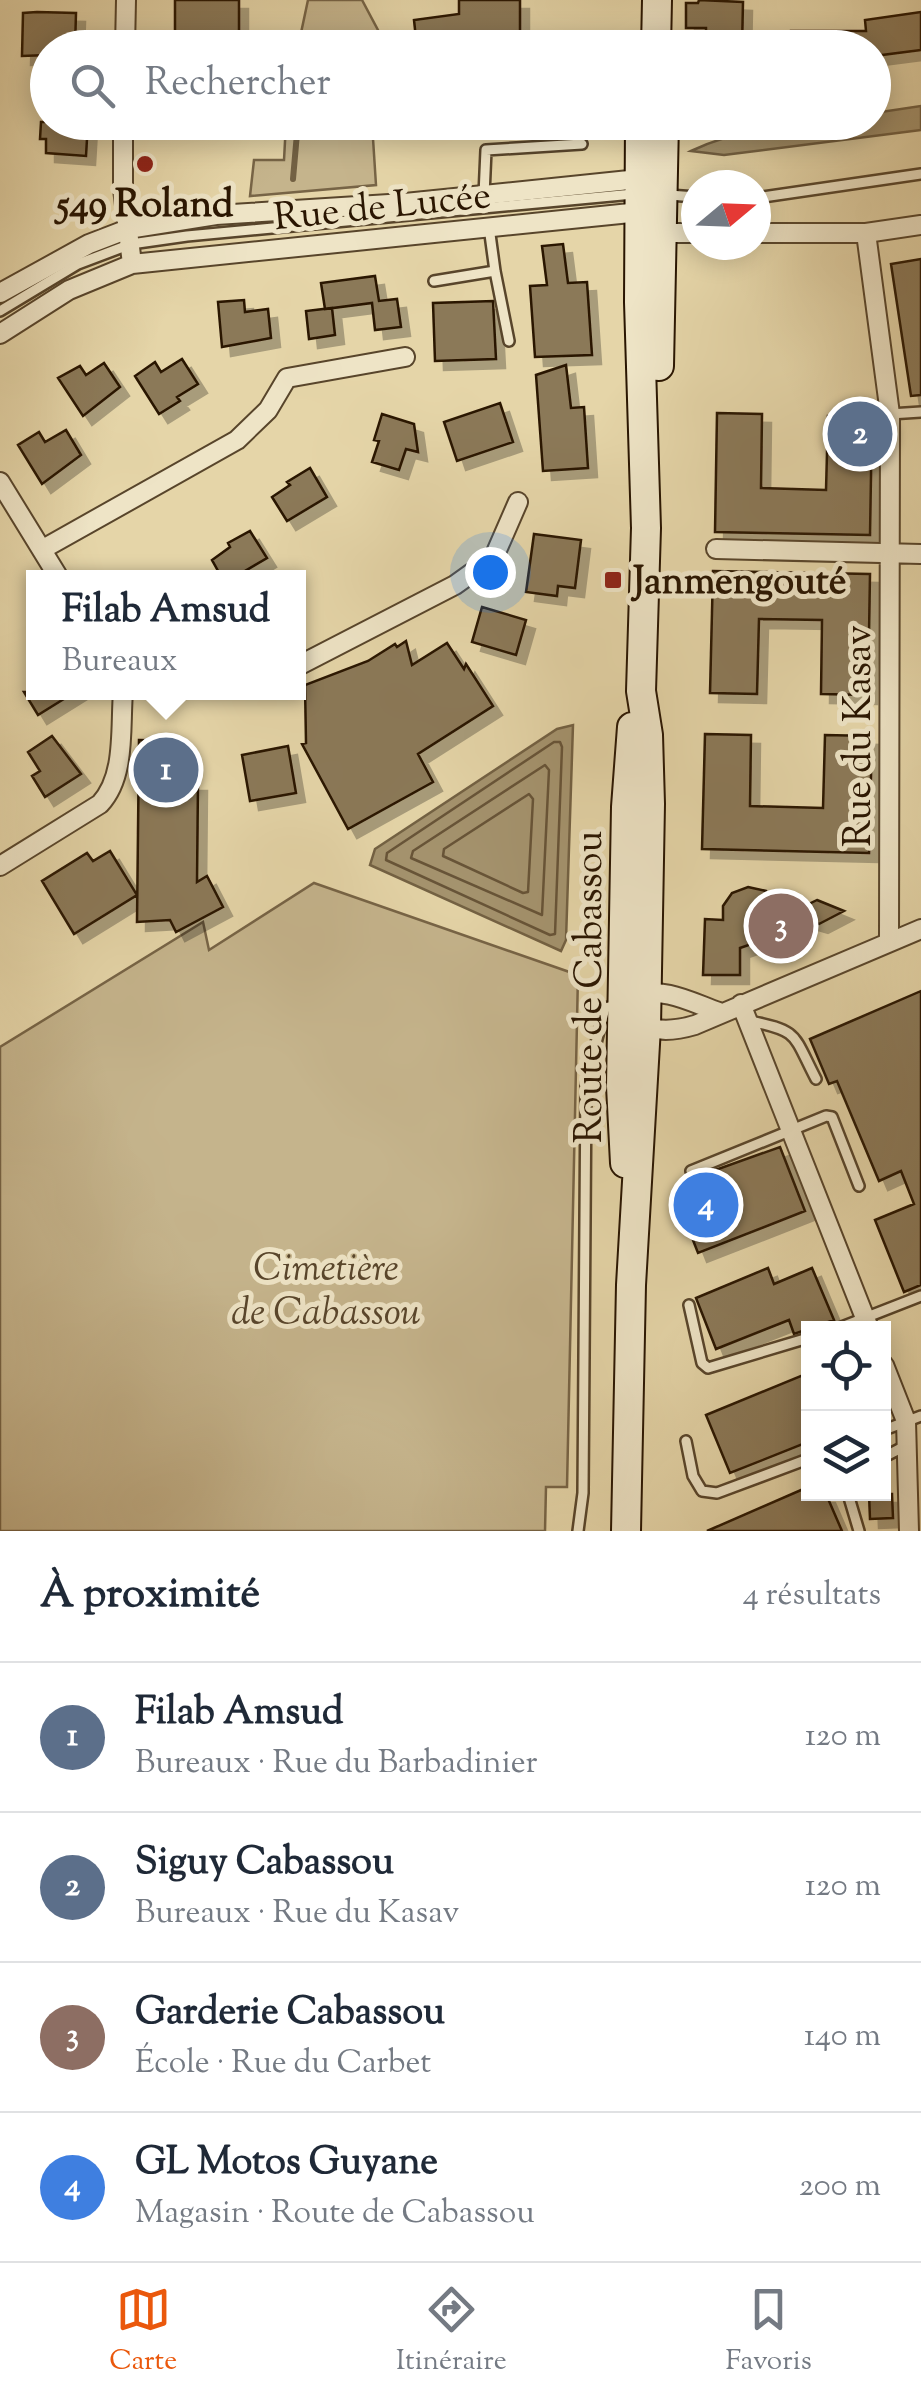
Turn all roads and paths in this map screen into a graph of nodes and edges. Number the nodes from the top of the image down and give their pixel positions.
1 (125, 0) edge
2 (657, 0) edge
3 (125, 30) edge
4 (656, 30) edge
5 (123, 140) edge
6 (641, 140) edge
7 (660, 140) edge
8 (582, 144) dead end
9 (921, 174) edge
10 (484, 195) junction
11 (771, 196) edge
12 (681, 200) edge
13 (647, 207) junction
14 (681, 225) edge
15 (921, 225) edge
16 (490, 227) junction
17 (771, 233) edge
18 (866, 233) junction
19 (129, 237) junction
20 (132, 264) junction
21 (494, 272) junction
22 (434, 282) dead end
23 (0, 293) edge
24 (0, 311) edge
25 (0, 334) edge
26 (509, 341) dead end
27 (405, 356) dead end
28 (921, 412) edge
29 (890, 414) junction
30 (0, 482) edge
31 (518, 502) dead end
32 (716, 549) dead end
33 (43, 550) junction
34 (890, 554) junction
35 (921, 554) edge
36 (54, 570) edge
37 (306, 662) edge
38 (122, 700) edge
39 (0, 866) edge
40 (921, 929) edge
41 (889, 941) junction
42 (634, 998) junction
43 (719, 1012) junction
44 (744, 1012) junction
45 (646, 1027) junction
46 (816, 1078) dead end
47 (790, 1131) junction
48 (690, 1172) dead end
49 (859, 1186) dead end
50 (631, 1285) junction
51 (921, 1296) edge
52 (688, 1305) dead end
53 (867, 1321) edge
54 (874, 1321) edge
55 (801, 1340) edge
56 (891, 1378) edge
57 (913, 1419) edge
58 (686, 1440) dead end
59 (908, 1445) junction
60 (891, 1454) edge
61 (801, 1461) edge
62 (850, 1501) edge
63 (578, 1531) edge
64 (626, 1531) edge
65 (859, 1531) edge
66 (910, 1531) edge

1 - 3 street
2 - 4 main road
5 - 19 street
6 - 13 main road, Route de Cabassou
7 - 13 main road, Route de Cabassou
8 - 10 lane
9 - 11 lane
10 - 13 street
10 - 19 street
12 - 13 lane
13 - 14 street
13 - 16 street, Rue de Lucée
13 - 19 lane
13 - 42 main road, Route de Cabassou
15 - 18 street
16 - 20 street, Rue de Lucée
16 - 21 lane
17 - 18 street
18 - 29 street, Rue du Kasav
19 - 20 street
19 - 23 street
19 - 24 lane
20 - 25 street, Rue de Lucée
21 - 22 lane
21 - 26 lane
27 - 33 street
28 - 29 lane
29 - 34 street, Rue du Kasav
30 - 33 street
31 - 37 street
32 - 34 street
33 - 36 street
34 - 35 street
34 - 41 street, Rue du Kasav
38 - 39 street
40 - 41 street
41 - 44 street
42 - 43 street
42 - 45 main road, Route de Cabassou
42 - 50 main road, Route de Cabassou
42 - 63 lane
43 - 44 street
43 - 45 street
44 - 46 lane
44 - 47 street
45 - 50 main road, Route de Cabassou
47 - 48 lane
47 - 49 lane
47 - 53 street
50 - 64 main road, Route de Cabassou
51 - 54 lane
52 - 55 lane
56 - 57 street
57 - 59 street
58 - 61 lane
59 - 60 lane
59 - 66 street
62 - 65 lane

